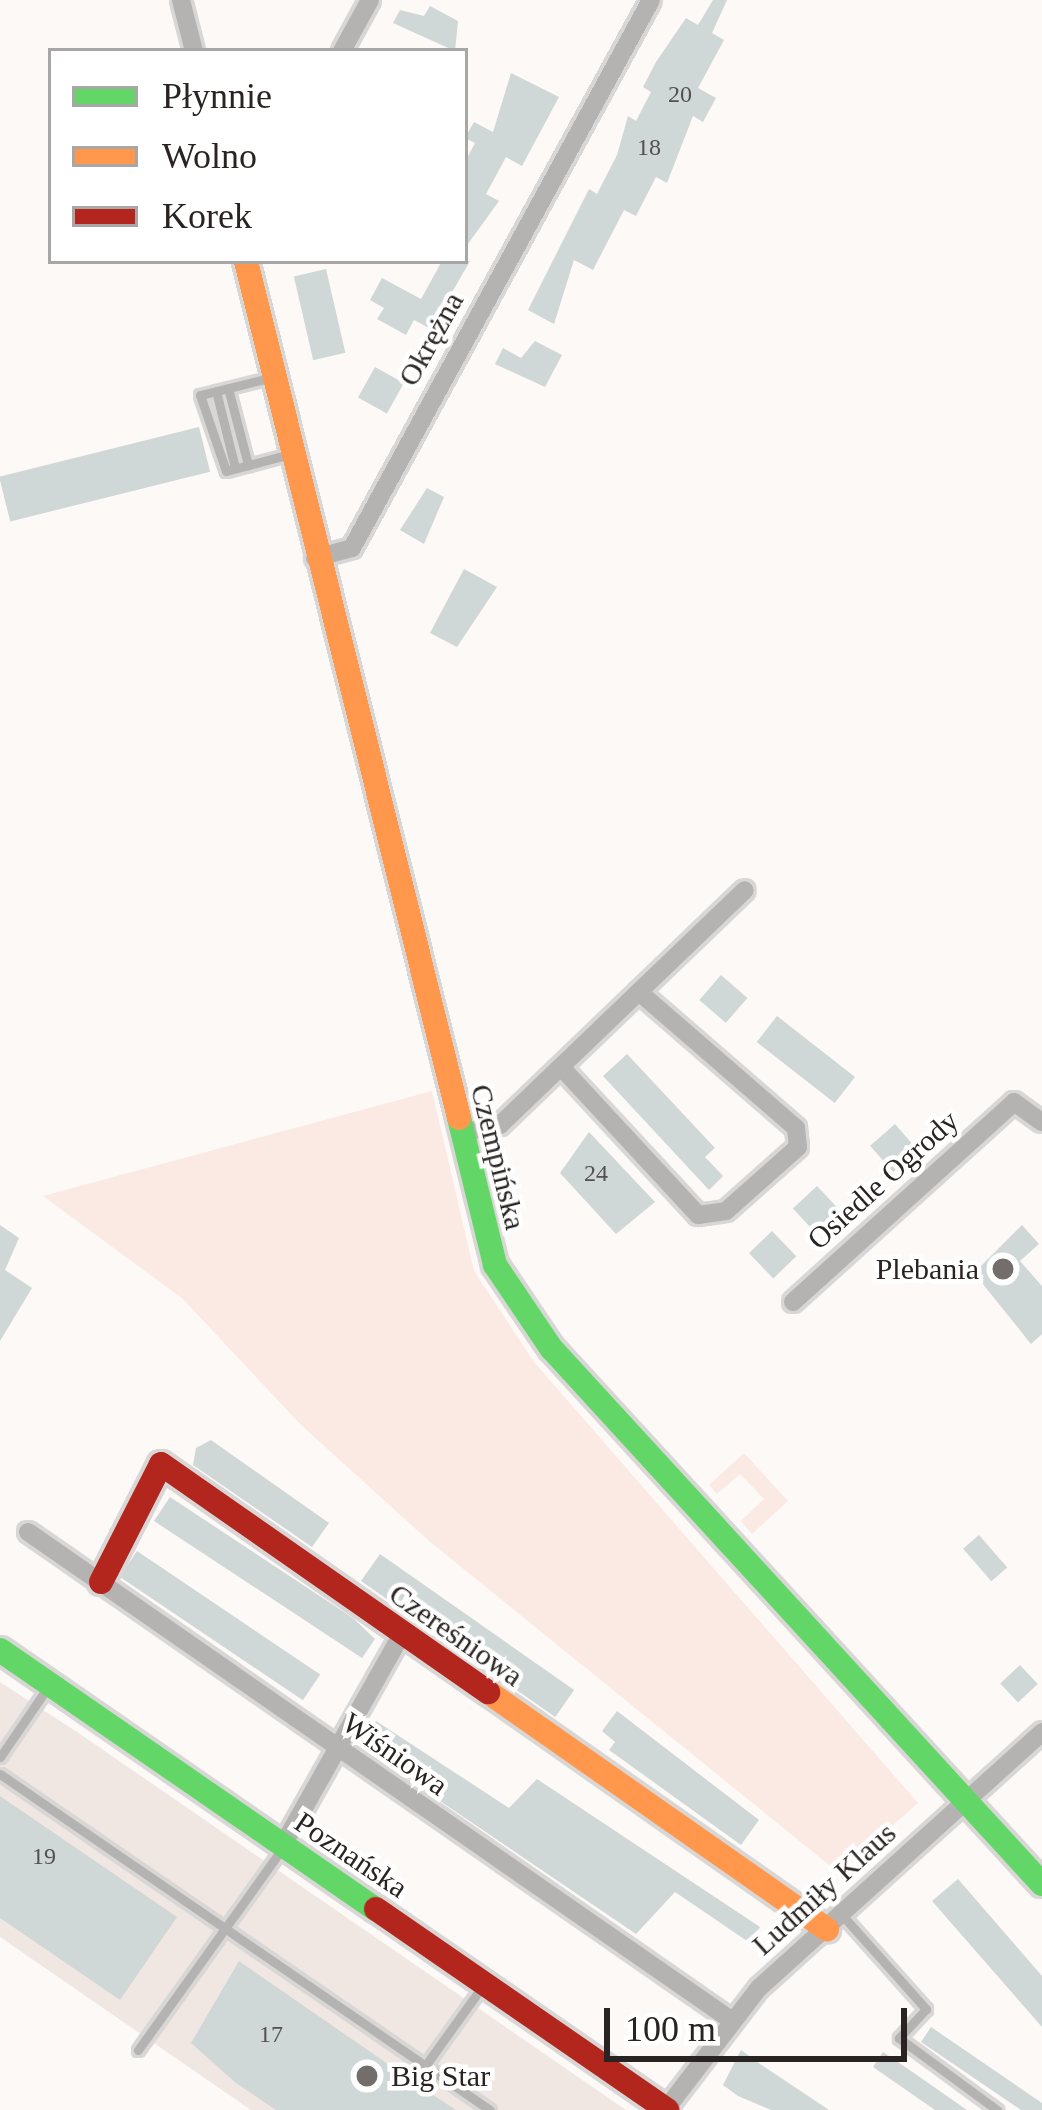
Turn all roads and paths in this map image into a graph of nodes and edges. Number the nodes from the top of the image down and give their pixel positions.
1 (181, 0) edge
2 (370, 0) edge
3 (650, 0) edge
4 (193, 48) edge
5 (344, 48) edge
6 (246, 264) edge
7 (273, 376) junction
8 (222, 390) junction
9 (291, 454) junction
10 (248, 465) junction
11 (315, 558) junction
12 (745, 890) dead end
13 (639, 992) junction
14 (561, 1066) junction
15 (1042, 1122) edge
16 (460, 1133) junction
17 (793, 1302) dead end
18 (28, 1532) dead end
19 (101, 1582) junction
20 (402, 1634) junction
21 (0, 1650) edge
22 (50, 1684) junction
23 (1042, 1732) edge
24 (336, 1750) junction
25 (0, 1757) edge
26 (0, 1774) edge
27 (965, 1797) junction
28 (283, 1845) junction
29 (1042, 1884) edge
30 (835, 1922) junction
31 (224, 1931) junction
32 (484, 1983) junction
33 (731, 2020) junction
34 (138, 2050) dead end
35 (424, 2066) junction
36 (490, 2110) edge
37 (666, 2110) edge
38 (998, 2110) edge

1 - 4 street
2 - 5 street
3 - 11 street, Okrężna
6 - 7 street, Czempińska
7 - 8 lane
7 - 9 street, Czempińska
8 - 10 lane
8 - 10 lane
9 - 10 lane
9 - 11 street, Czempińska
11 - 16 street, Czempińska
12 - 13 street
13 - 14 street
13 - 14 street
14 - 16 street
15 - 17 street, Osiedle Ogrody
16 - 27 street, Czempińska
18 - 19 street, Wiśniowa
19 - 20 street, Czereśniowa
19 - 24 street, Wiśniowa
20 - 24 street
20 - 30 street, Czereśniowa
21 - 22 street, Poznańska
22 - 25 lane
22 - 28 street, Poznańska
23 - 27 street, Ludmiły Klaus
24 - 28 street
24 - 33 street, Wiśniowa
26 - 31 lane
27 - 29 street, Czempińska
27 - 30 street, Ludmiły Klaus
28 - 31 lane
28 - 32 street, Poznańska
30 - 33 street, Ludmiły Klaus
30 - 38 lane
31 - 34 lane
31 - 35 lane
32 - 35 lane
32 - 37 street, Poznańska
33 - 37 street, Ludmiły Klaus
35 - 36 lane

